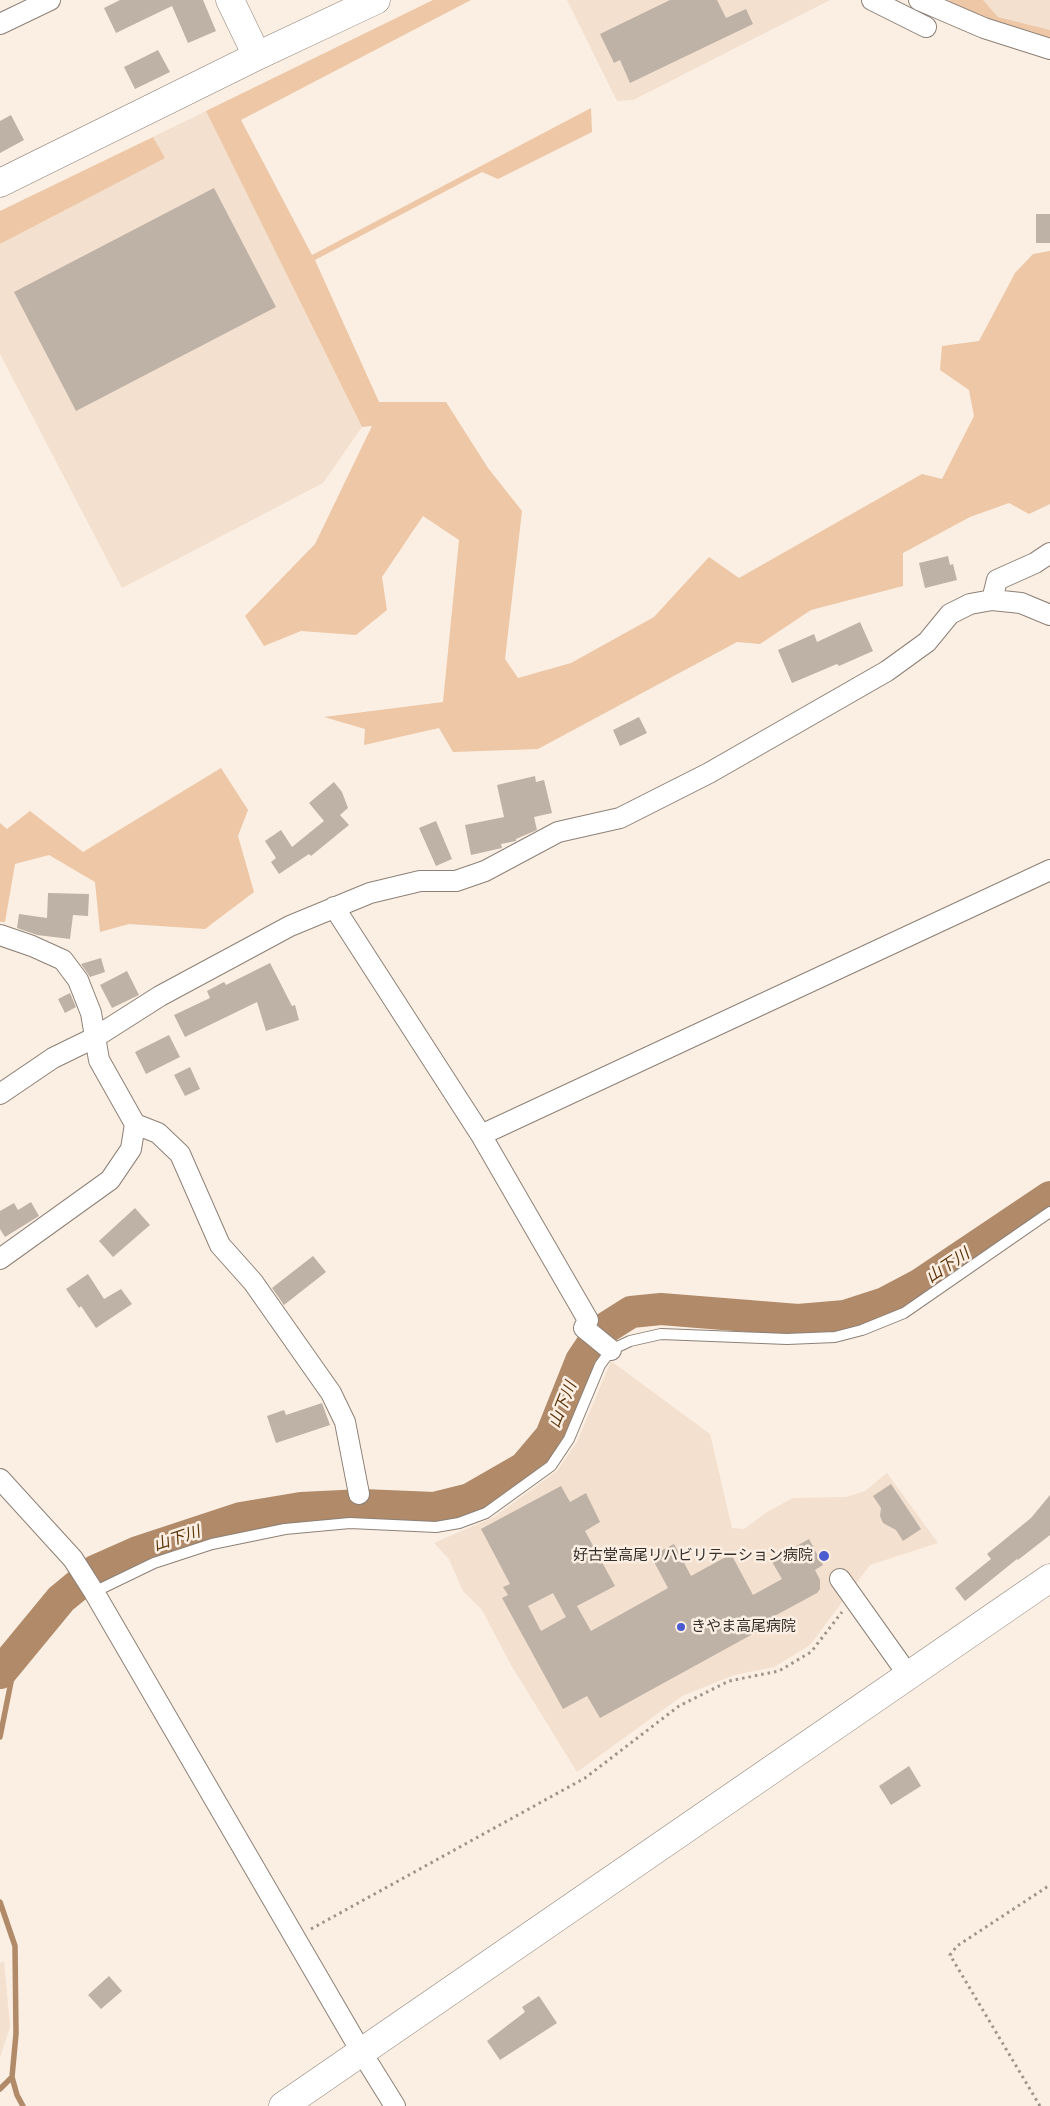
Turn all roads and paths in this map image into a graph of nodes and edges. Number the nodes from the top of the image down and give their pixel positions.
1 (50, 0) edge
2 (230, 0) edge
3 (376, 0) edge
4 (872, 0) edge
5 (920, 0) edge
6 (0, 24) edge
7 (926, 27) dead end
8 (1050, 49) edge
9 (257, 56) junction
10 (0, 183) edge
11 (1050, 553) edge
12 (992, 600) junction
13 (1050, 615) edge
14 (1050, 870) edge
15 (334, 907) junction
16 (0, 935) edge
17 (94, 1038) junction
18 (0, 1094) edge
19 (135, 1124) junction
20 (481, 1135) junction
21 (1050, 1212) edge
22 (0, 1259) edge
23 (609, 1348) junction
24 (0, 1479) edge
25 (359, 1494) dead end
26 (1050, 1578) edge
27 (840, 1579) dead end
28 (94, 1592) junction
29 (853, 1597) junction
30 (909, 1676) junction
31 (1050, 1885) edge
32 (295, 1938) junction
33 (362, 2054) junction
34 (283, 2106) edge
35 (395, 2106) edge
36 (1040, 2106) edge

1 - 6 street
2 - 9 street
3 - 9 street
4 - 7 street
5 - 8 street
9 - 10 street
11 - 12 street
12 - 13 street
12 - 15 street
14 - 20 street
15 - 17 street
15 - 20 street
16 - 17 street
17 - 18 street
17 - 19 street
19 - 22 street
19 - 25 street
20 - 23 street
21 - 23 lane
23 - 28 lane
24 - 28 street
26 - 30 street
27 - 29 street
28 - 32 street
29 - 30 street
29 - 32 path
30 - 33 street
31 - 36 path
32 - 33 street
33 - 34 street
33 - 35 street

